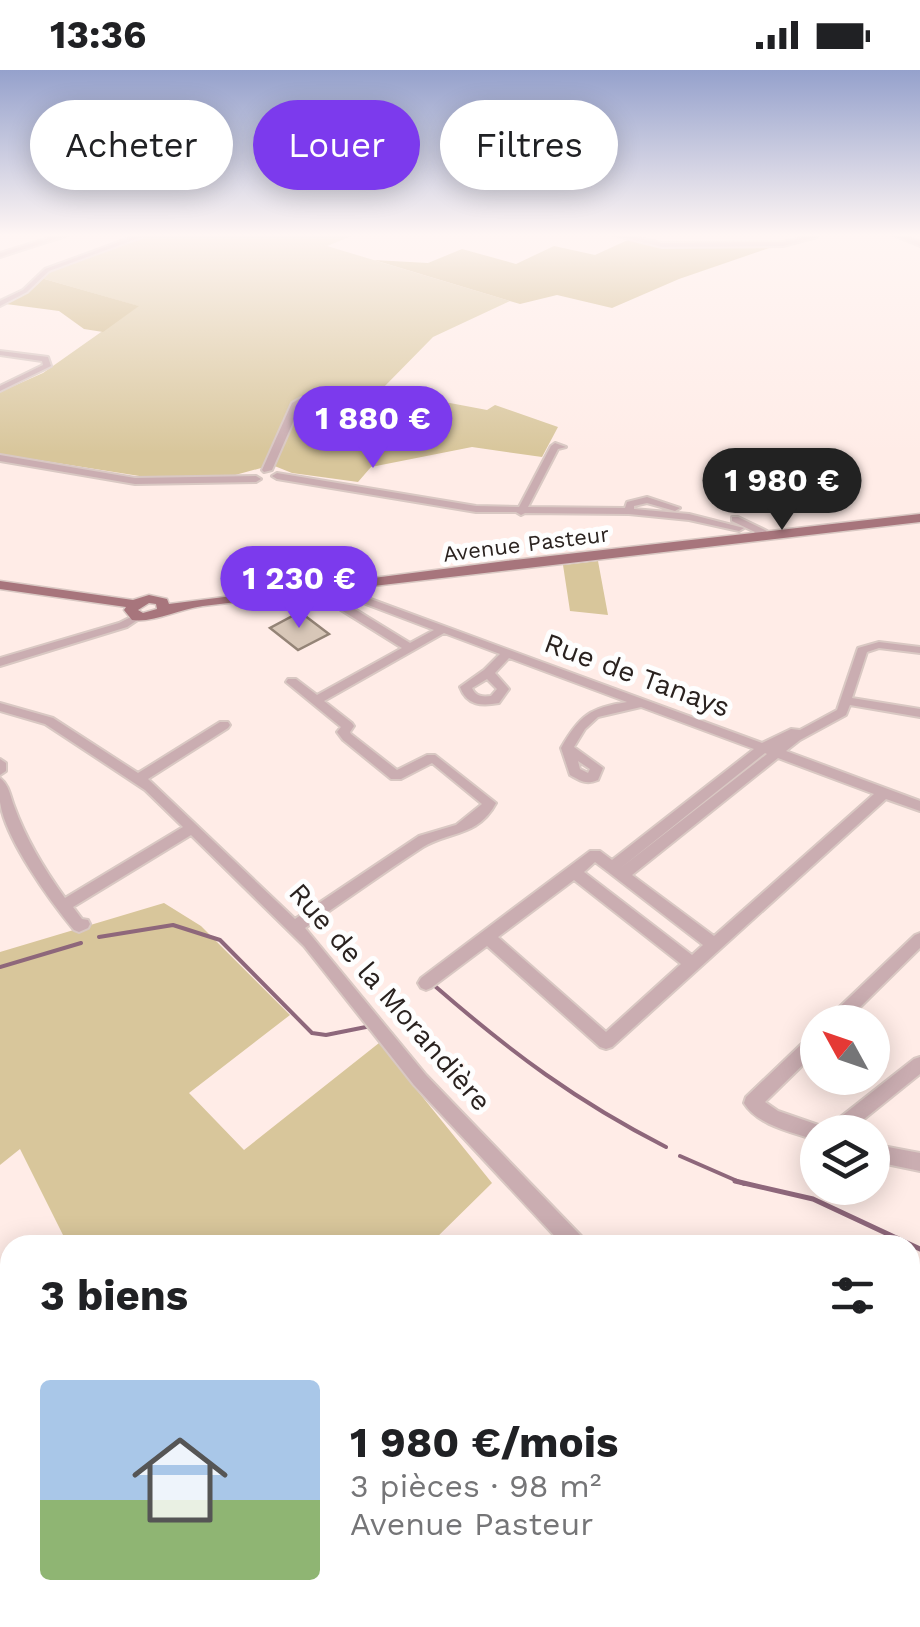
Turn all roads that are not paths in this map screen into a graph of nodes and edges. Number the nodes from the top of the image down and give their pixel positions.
1 (0, 353) edge
2 (0, 389) edge
3 (298, 409) dead end
4 (562, 446) dead end
5 (0, 458) edge
6 (273, 473) junction
7 (628, 511) junction
8 (521, 512) junction
9 (919, 512) edge
10 (712, 521) junction
11 (738, 528) junction
12 (753, 532) junction
13 (718, 537) junction
14 (0, 585) edge
15 (338, 590) junction
16 (270, 594) junction
17 (136, 610) junction
18 (442, 630) junction
19 (410, 648) junction
20 (920, 650) edge
21 (507, 653) junction
22 (0, 662) edge
23 (488, 674) dead end
24 (292, 682) dead end
25 (848, 700) junction
26 (316, 701) junction
27 (638, 704) junction
28 (0, 706) edge
29 (920, 713) edge
30 (224, 725) dead end
31 (567, 748) dead end
32 (770, 751) junction
33 (139, 779) junction
34 (0, 784) edge
35 (884, 793) junction
36 (920, 806) edge
37 (192, 828) junction
38 (617, 871) junction
39 (574, 872) junction
40 (63, 906) junction
41 (83, 924) dead end
42 (294, 928) junction
43 (488, 938) junction
44 (920, 938) edge
45 (714, 945) junction
46 (692, 964) junction
47 (426, 984) dead end
48 (851, 1005) edge
49 (800, 1056) edge
50 (920, 1064) edge
51 (856, 1115) edge
52 (800, 1127) edge
53 (890, 1156) edge
54 (920, 1162) edge
55 (567, 1235) edge

1 - 2 street
3 - 6 street
4 - 8 street
5 - 6 street
6 - 8 street
7 - 8 street
7 - 10 street
7 - 12 street
9 - 12 main road, Avenue Pasteur
10 - 11 street
10 - 13 street
11 - 12 main road, Avenue Pasteur
11 - 13 main road, Avenue Pasteur
12 - 13 main road, Avenue Pasteur
13 - 15 main road, Avenue Pasteur
14 - 17 main road
15 - 16 main road, Avenue Pasteur
15 - 18 street, Rue de Tanays
16 - 17 main road, Avenue Pasteur
16 - 19 street
17 - 22 street
18 - 19 street
18 - 21 street, Rue de Tanays
19 - 26 street
20 - 25 street
21 - 23 street
21 - 27 street, Rue de Tanays
24 - 26 street
25 - 29 street
25 - 32 street
26 - 42 street
27 - 31 street
27 - 32 street, Rue de Tanays
28 - 33 street, Rue de la Morandière
30 - 33 street
32 - 35 street, Rue de Tanays
32 - 38 street
33 - 37 street, Rue de la Morandière
34 - 40 street
35 - 36 street, Rue de Tanays
35 - 45 street
37 - 40 street
37 - 42 street, Rue de la Morandière
38 - 39 street
38 - 45 street
39 - 43 street
39 - 46 street
40 - 41 street
42 - 55 street, Rue de la Morandière
43 - 46 street
43 - 47 street
44 - 48 street
45 - 46 street
49 - 52 street
50 - 51 street
53 - 54 street

